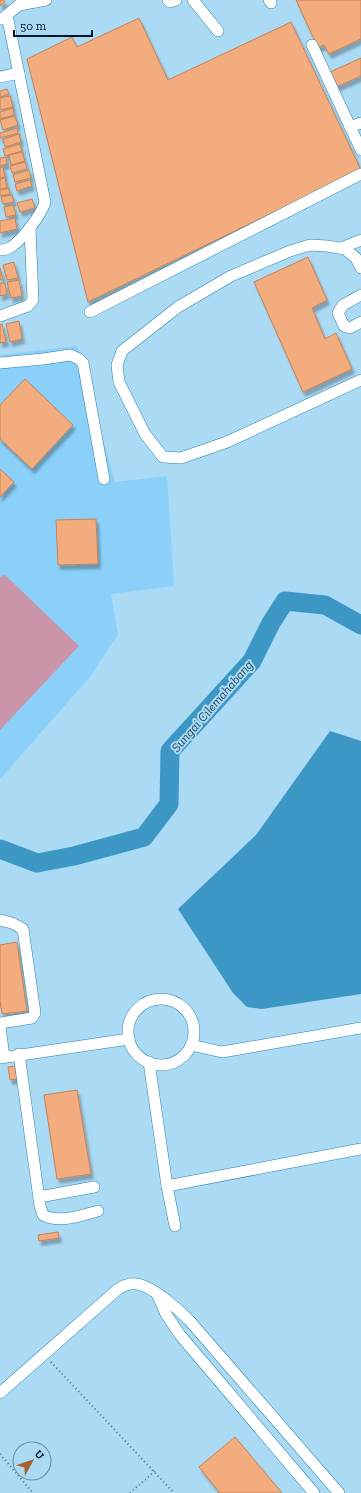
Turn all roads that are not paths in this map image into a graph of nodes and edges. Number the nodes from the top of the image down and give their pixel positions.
1 (46, 0) edge
2 (168, 0) edge
3 (176, 0) edge
4 (193, 0) edge
5 (22, 2) edge
6 (3, 18) edge
7 (218, 31) dead end
8 (312, 45) dead end
9 (18, 73) junction
10 (0, 77) edge
11 (361, 123) edge
12 (350, 127) junction
13 (361, 150) edge
14 (361, 174) edge
15 (30, 228) junction
16 (361, 240) edge
17 (341, 248) junction
18 (0, 250) edge
19 (361, 268) edge
20 (361, 296) edge
21 (90, 312) dead end
22 (0, 316) edge
23 (361, 322) edge
24 (0, 363) edge
25 (361, 380) edge
26 (104, 479) dead end
27 (0, 920) edge
28 (0, 1023) edge
29 (0, 1026) edge
30 (361, 1028) edge
31 (129, 1039) junction
32 (191, 1046) junction
33 (19, 1054) junction
34 (2, 1057) edge
35 (149, 1062) junction
36 (361, 1149) edge
37 (167, 1186) junction
38 (94, 1187) dead end
39 (39, 1197) junction
40 (98, 1211) dead end
41 (175, 1226) dead end
42 (156, 1294) junction
43 (0, 1393) edge
44 (314, 1493) edge
45 (339, 1493) edge

1 - 5 street
2 - 3 street
4 - 7 street
5 - 6 street
6 - 9 street
8 - 12 street
9 - 10 street
9 - 15 street
11 - 12 street
12 - 13 street
14 - 21 street
15 - 18 street
15 - 22 street
16 - 17 street
17 - 19 street
17 - 25 street
20 - 23 street
24 - 26 street
27 - 28 street
29 - 34 street
30 - 32 street
31 - 32 street
31 - 33 street
31 - 35 street
32 - 35 street
33 - 34 street
33 - 39 street
35 - 37 street
36 - 37 street
37 - 41 street
38 - 39 street
39 - 40 street
42 - 43 street
42 - 44 street
42 - 45 street

